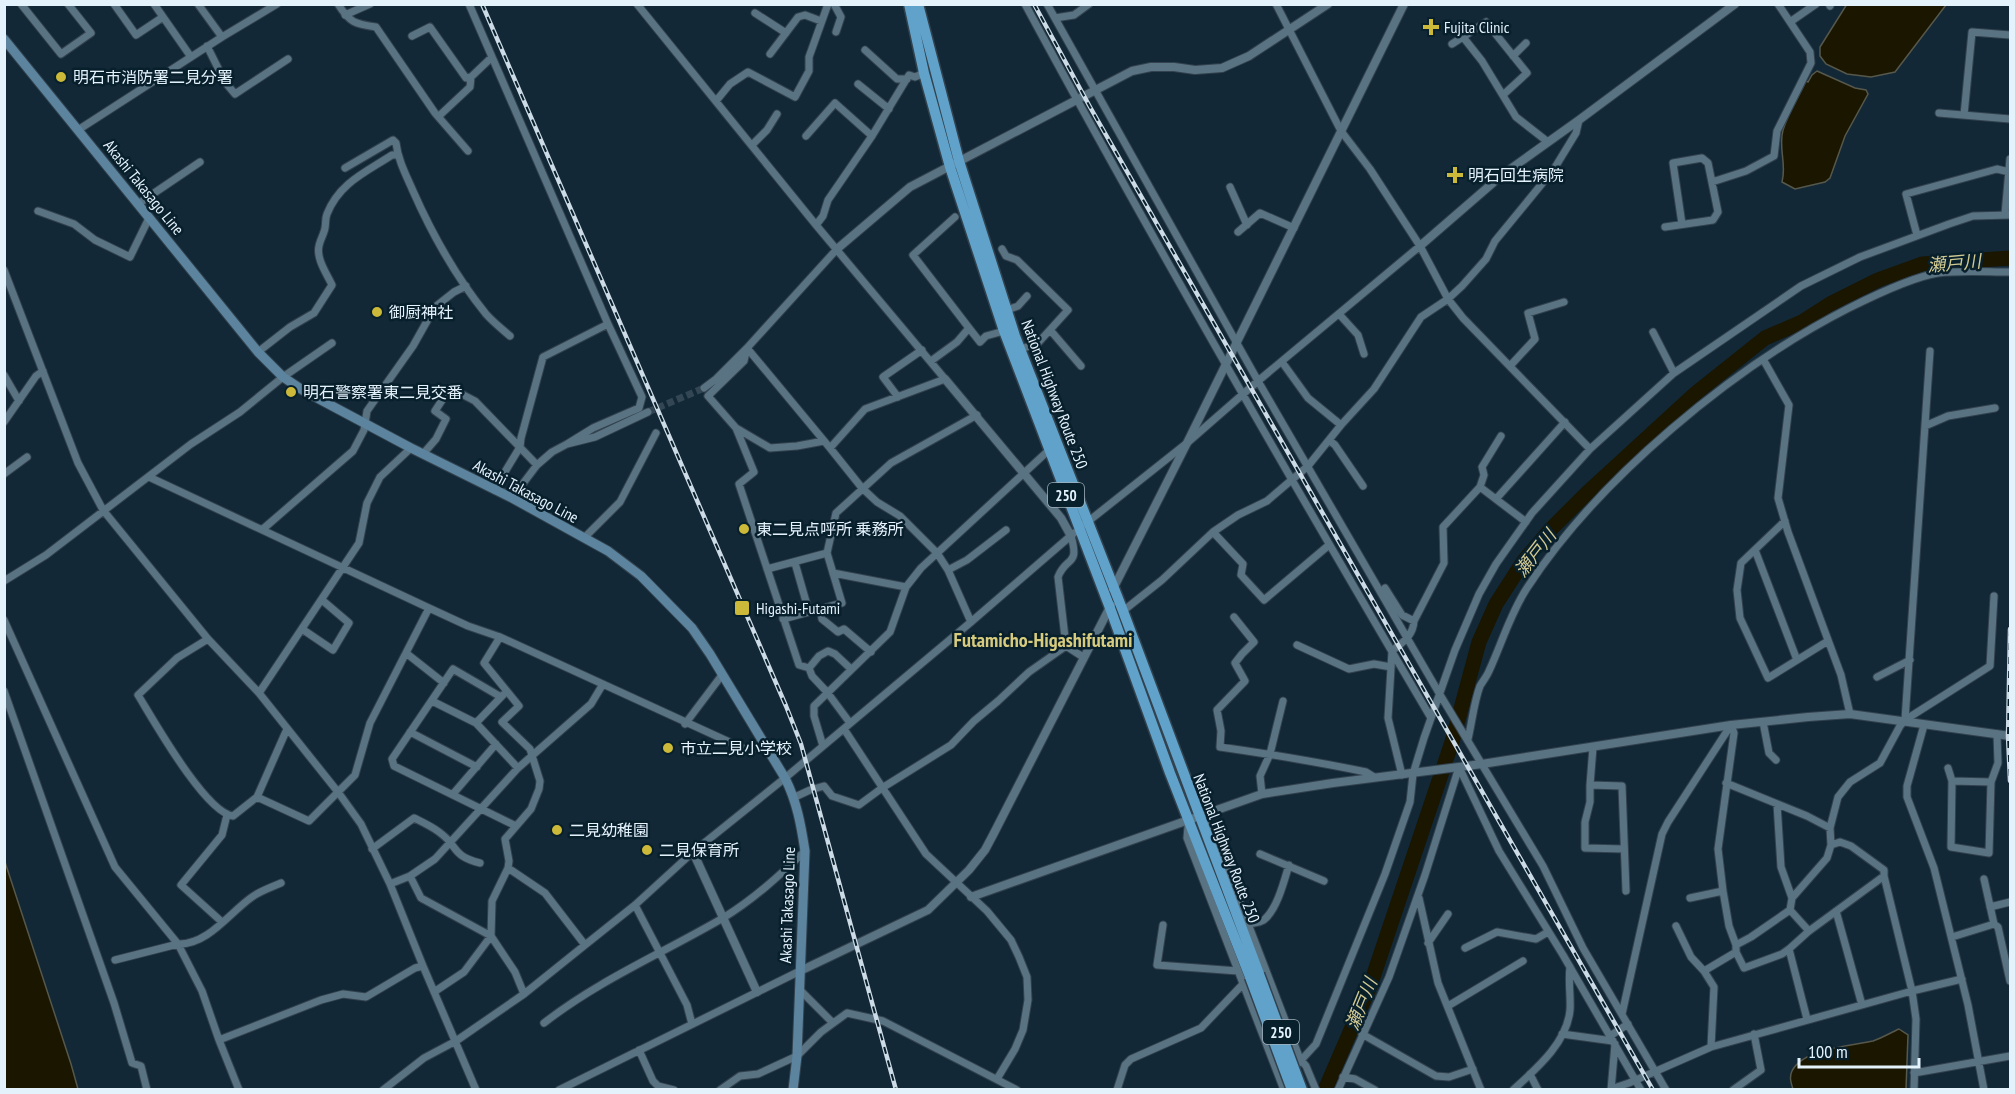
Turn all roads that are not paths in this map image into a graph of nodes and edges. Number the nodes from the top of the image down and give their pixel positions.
1 (21, 4) edge
2 (68, 4) edge
3 (114, 4) edge
4 (154, 4) edge
5 (198, 4) edge
6 (278, 4) edge
7 (338, 4) edge
8 (370, 4) edge
9 (469, 4) edge
10 (638, 4) edge
11 (828, 4) edge
12 (834, 4) edge
13 (909, 4) edge
14 (918, 4) edge
15 (1024, 4) edge
16 (1047, 4) edge
17 (1089, 4) edge
18 (1276, 4) edge
19 (1328, 4) edge
20 (1404, 4) edge
21 (1735, 4) edge
22 (1778, 4) edge
23 (1816, 4) edge
24 (755, 13) dead end
25 (345, 15) junction
26 (163, 17) junction
27 (1055, 18) junction
28 (821, 21) junction
29 (1790, 22) junction
30 (1289, 30) junction
31 (836, 32) dead end
32 (786, 33) junction
33 (412, 36) dead end
34 (2010, 36) edge
35 (222, 37) junction
36 (1462, 37) junction
37 (4, 39) edge
38 (1527, 43) dead end
39 (1452, 44) dead end
40 (207, 46) junction
41 (865, 50) dead end
42 (770, 54) dead end
43 (1513, 56) junction
44 (191, 57) junction
45 (492, 57) junction
46 (288, 59) dead end
47 (924, 73) junction
48 (471, 77) junction
49 (907, 79) junction
50 (858, 84) dead end
51 (1094, 91) junction
52 (1503, 95) junction
53 (1076, 100) junction
54 (716, 101) junction
55 (889, 110) junction
56 (1939, 113) dead end
57 (777, 114) dead end
58 (1964, 115) junction
59 (439, 116) junction
60 (2010, 119) edge
61 (1579, 120) junction
62 (78, 130) junction
63 (1341, 131) junction
64 (806, 136) dead end
65 (873, 136) junction
66 (1548, 142) junction
67 (752, 145) junction
68 (468, 151) dead end
69 (397, 155) junction
70 (2010, 159) edge
71 (200, 162) dead end
72 (954, 164) junction
73 (345, 168) dead end
74 (2009, 172) edge
75 (1712, 182) junction
76 (1230, 187) dead end
77 (138, 204) junction
78 (38, 211) dead end
79 (2008, 214) edge
80 (955, 217) dead end
81 (149, 218) junction
82 (1682, 224) junction
83 (816, 225) junction
84 (1247, 225) junction
85 (1665, 227) dead end
86 (1294, 228) junction
87 (1238, 232) dead end
88 (1917, 236) junction
89 (1420, 246) junction
90 (837, 249) junction
91 (1002, 249) dead end
92 (4, 270) edge
93 (2010, 272) edge
94 (466, 286) junction
95 (1027, 296) dead end
96 (1448, 299) junction
97 (1564, 302) dead end
98 (1007, 310) junction
99 (1339, 314) junction
100 (608, 324) junction
101 (969, 328) junction
102 (1004, 331) junction
103 (1051, 331) junction
104 (1653, 332) dead end
105 (510, 336) dead end
106 (332, 343) dead end
107 (1237, 343) junction
108 (747, 348) junction
109 (1020, 349) junction
110 (922, 350) junction
111 (1930, 351) dead end
112 (258, 352) junction
113 (1364, 354) dead end
114 (1763, 359) junction
115 (931, 361) junction
116 (1282, 362) junction
117 (1226, 365) junction
118 (1081, 366) dead end
119 (1510, 366) junction
120 (44, 371) junction
121 (1674, 373) junction
122 (4, 375) edge
123 (283, 377) junction
124 (945, 379) junction
125 (1258, 381) junction
126 (704, 388) tunnel mouth
127 (1243, 395) junction
128 (898, 397) junction
129 (19, 401) junction
130 (1995, 408) dead end
131 (648, 412) tunnel mouth
132 (977, 415) junction
133 (4, 422) edge
134 (1565, 423) junction
135 (364, 424) junction
136 (1341, 425) junction
137 (1925, 426) junction
138 (736, 428) junction
139 (656, 434) dead end
140 (1501, 436) dead end
141 (1329, 440) junction
142 (824, 441) junction
143 (1187, 443) junction
144 (567, 444) junction
145 (520, 447) junction
146 (411, 448) junction
147 (830, 448) junction
148 (1590, 449) junction
149 (1049, 450) junction
150 (423, 454) junction
151 (27, 457) dead end
152 (537, 465) junction
153 (1308, 466) junction
154 (1024, 473) junction
155 (4, 474) edge
156 (149, 477) junction
157 (1293, 479) junction
158 (1363, 486) dead end
159 (1480, 487) junction
160 (862, 488) junction
161 (494, 490) junction
162 (512, 498) junction
163 (1496, 499) junction
164 (103, 510) junction
165 (1785, 521) junction
166 (1526, 522) junction
167 (263, 529) junction
168 (1079, 529) junction
169 (1006, 530) dead end
170 (1213, 532) junction
171 (584, 538) junction
172 (1329, 545) junction
173 (1755, 550) junction
174 (937, 552) junction
175 (827, 553) junction
176 (795, 563) junction
177 (344, 568) junction
178 (767, 569) junction
179 (948, 570) junction
180 (833, 573) junction
181 (4, 581) edge
182 (906, 586) junction
183 (1113, 586) junction
184 (1385, 588) dead end
185 (1994, 596) dead end
186 (322, 600) junction
187 (429, 608) junction
188 (1110, 608) junction
189 (820, 609) junction
190 (1123, 611) junction
191 (809, 612) junction
192 (1233, 617) dead end
193 (783, 619) junction
194 (4, 620) edge
195 (1414, 621) junction
196 (971, 622) junction
197 (302, 629) junction
198 (500, 637) junction
199 (1407, 638) junction
200 (208, 639) junction
201 (1828, 641) junction
202 (1297, 645) dead end
203 (1066, 646) junction
204 (1392, 651) junction
205 (871, 652) junction
206 (406, 653) junction
207 (1083, 657) junction
208 (1797, 660) junction
209 (1910, 660) junction
210 (1391, 667) junction
211 (809, 668) junction
212 (852, 669) junction
213 (722, 675) junction
214 (1877, 677) dead end
215 (444, 683) junction
216 (603, 684) junction
217 (507, 690) junction
218 (4, 691) edge
219 (827, 692) junction
220 (259, 693) junction
221 (1439, 693) junction
222 (501, 697) junction
223 (432, 701) junction
224 (1283, 702) dead end
225 (1850, 714) junction
226 (1431, 718) junction
227 (1905, 720) junction
228 (1763, 722) junction
229 (476, 723) junction
230 (685, 723) junction
231 (1731, 725) junction
232 (1924, 725) junction
233 (847, 726) junction
234 (287, 729) junction
235 (410, 732) junction
236 (1998, 734) junction
237 (2010, 736) edge
238 (1468, 739) junction
239 (764, 743) junction
240 (496, 744) junction
241 (823, 746) junction
242 (1593, 747) junction
243 (1270, 754) junction
244 (531, 756) junction
245 (1776, 760) dead end
246 (1482, 764) junction
247 (477, 767) junction
248 (1459, 767) junction
249 (518, 768) junction
250 (1948, 768) dead end
251 (1413, 774) junction
252 (1402, 775) junction
253 (1374, 777) junction
254 (785, 778) junction
255 (1952, 781) junction
256 (1991, 782) junction
257 (1726, 783) junction
258 (1590, 785) junction
259 (882, 788) junction
260 (338, 792) junction
261 (453, 794) junction
262 (1263, 794) junction
263 (257, 797) junction
264 (795, 797) junction
265 (1777, 804) junction
266 (482, 808) junction
267 (227, 815) junction
268 (1194, 818) junction
269 (516, 826) junction
270 (1830, 828) junction
271 (449, 843) junction
272 (1830, 845) junction
273 (372, 849) junction
274 (1624, 849) junction
275 (805, 851) junction
276 (693, 852) junction
277 (1260, 854) dead end
278 (480, 863) dead end
279 (1289, 866) junction
280 (508, 868) junction
281 (410, 876) junction
282 (1884, 876) junction
283 (1984, 879) dead end
284 (1324, 881) dead end
285 (281, 883) dead end
286 (956, 883) junction
287 (390, 884) junction
288 (1626, 891) dead end
289 (1723, 891) junction
290 (1418, 896) junction
291 (971, 897) junction
292 (1690, 898) dead end
293 (1792, 898) junction
294 (2010, 902) edge
295 (635, 905) junction
296 (1990, 907) junction
297 (1790, 910) junction
298 (1836, 910) junction
299 (1448, 914) dead end
300 (723, 917) junction
301 (222, 922) junction
302 (1248, 924) junction
303 (1994, 924) junction
304 (1163, 925) dead end
305 (1676, 926) dead end
306 (1809, 931) junction
307 (1548, 932) junction
308 (491, 936) junction
309 (1952, 937) junction
310 (1428, 943) junction
311 (178, 944) junction
312 (585, 945) junction
313 (1465, 948) dead end
314 (1736, 949) junction
315 (1789, 950) junction
316 (660, 951) junction
317 (115, 960) dead end
318 (1523, 961) dead end
319 (423, 966) junction
320 (1570, 967) junction
321 (800, 970) junction
322 (1238, 971) junction
323 (1704, 971) junction
324 (1250, 978) junction
325 (1962, 979) junction
326 (2010, 981) edge
327 (799, 989) junction
328 (1912, 991) junction
329 (434, 992) junction
330 (758, 992) junction
331 (524, 994) junction
332 (1862, 1005) junction
333 (1448, 1006) junction
334 (1622, 1014) junction
335 (1807, 1019) junction
336 (832, 1022) junction
337 (544, 1023) dead end
338 (692, 1024) junction
339 (1628, 1024) junction
340 (1362, 1034) junction
341 (1562, 1034) junction
342 (1754, 1034) junction
343 (219, 1040) junction
344 (1613, 1040) junction
345 (456, 1041) junction
346 (1711, 1047) junction
347 (639, 1050) junction
348 (797, 1056) junction
349 (2010, 1056) edge
350 (1300, 1059) junction
351 (1979, 1062) junction
352 (1473, 1068) junction
353 (1656, 1070) junction
354 (1914, 1073) junction
355 (1530, 1074) junction
356 (1343, 1077) junction
357 (997, 1079) junction
358 (1635, 1080) junction
359 (1283, 1086) edge
360 (147, 1089) edge
361 (239, 1089) edge
362 (383, 1089) edge
363 (476, 1089) edge
364 (559, 1089) edge
365 (674, 1089) edge
366 (720, 1089) edge
367 (793, 1089) edge
368 (1017, 1089) edge
369 (1117, 1089) edge
370 (1292, 1089) edge
371 (1302, 1089) edge
372 (1316, 1089) edge
373 (1338, 1089) edge
374 (1375, 1089) edge
375 (1481, 1089) edge
376 (1513, 1089) edge
377 (1538, 1089) edge
378 (1611, 1089) edge
379 (1641, 1089) edge
380 (1666, 1089) edge
381 (1733, 1089) edge
382 (1914, 1089) edge
383 (1984, 1089) edge

1 - 2 street
3 - 26 street
4 - 26 street
5 - 35 street
6 - 35 street
7 - 25 street
8 - 25 street
9 - 45 street
10 - 54 street
11 - 28 street
12 - 31 street
13 - 47 highway, National Highway Route 250 / 250
14 - 72 highway, National Highway Route 250 / 250
15 - 53 street
16 - 27 street
17 - 27 street
18 - 30 street
19 - 30 street
20 - 63 street
21 - 61 street
22 - 29 street
23 - 29 street
24 - 32 street
25 - 59 street
26 - 44 street
27 - 51 street
28 - 32 street
28 - 54 street
29 - 75 street
30 - 51 street
30 - 63 street
32 - 42 street
33 - 48 street
34 - 58 street
35 - 40 street
36 - 39 street
36 - 43 street
36 - 52 street
37 - 62 main road, Akashi Takasago Line
38 - 43 street
40 - 44 street
40 - 46 street
41 - 49 street
43 - 52 street
44 - 62 street
45 - 48 street
45 - 100 street
47 - 49 street
47 - 72 highway, National Highway Route 250 / 250
48 - 59 street
49 - 55 street
50 - 55 street
51 - 53 street
51 - 107 street
52 - 66 street
53 - 72 street
53 - 117 street
54 - 67 street
55 - 65 street
56 - 58 street
57 - 67 street
58 - 60 street
59 - 68 street
61 - 66 street
61 - 96 street
62 - 77 main road, Akashi Takasago Line
63 - 86 street
63 - 89 street
64 - 65 street
65 - 83 street
66 - 89 street
67 - 83 street
69 - 73 street
69 - 94 street
69 - 112 street
70 - 74 street
71 - 77 street
72 - 90 street
72 - 98 highway, National Highway Route 250 / 250
72 - 102 highway, National Highway Route 250 / 250
74 - 79 street
74 - 88 street
75 - 82 street
75 - 82 street
76 - 84 street
77 - 81 main road, Akashi Takasago Line
78 - 81 street
79 - 88 street
80 - 101 street
81 - 112 main road, Akashi Takasago Line
82 - 85 street
83 - 90 street
84 - 86 street
84 - 87 street
86 - 107 street
88 - 121 street
89 - 96 street
89 - 99 street
90 - 108 street
90 - 110 street
91 - 103 street
92 - 120 street
93 - 114 street
94 - 105 street
94 - 135 street
95 - 98 street
96 - 119 street
96 - 136 street
97 - 119 street
98 - 109 highway, National Highway Route 250 / 250
99 - 113 street
99 - 116 street
100 - 144 street
100 - 145 street
101 - 102 street
101 - 115 street
102 - 149 highway, National Highway Route 250 / 250
103 - 109 street
103 - 118 street
104 - 121 street
106 - 123 street
107 - 117 street
107 - 125 street
108 - 126 street
108 - 138 street
108 - 142 street
109 - 168 highway, National Highway Route 250 / 250
110 - 115 street
110 - 128 street
111 - 137 street
112 - 123 main road, Akashi Takasago Line
114 - 165 street
114 - 238 street
115 - 124 street
116 - 125 street
116 - 136 street
117 - 127 street
117 - 143 street
119 - 134 street
120 - 129 street
120 - 164 street
121 - 148 street
122 - 129 street
123 - 135 main road, Akashi Takasago Line
123 - 156 street
124 - 128 street
124 - 132 street
125 - 127 street
125 - 153 street
127 - 143 street
127 - 157 street
128 - 147 street
129 - 133 street
130 - 137 street
131 - 144 street
132 - 154 street
132 - 160 street
134 - 148 street
134 - 163 street
135 - 146 main road, Akashi Takasago Line
135 - 167 street
136 - 141 street
137 - 209 street
138 - 142 street
138 - 178 street
139 - 171 street
140 - 159 street
141 - 153 street
141 - 158 street
142 - 147 street
143 - 168 street
143 - 183 street
144 - 152 street
145 - 150 street
145 - 152 street
145 - 161 street
146 - 150 main road, Akashi Takasago Line
146 - 177 street
147 - 160 street
148 - 166 street
149 - 154 street
149 - 168 highway, National Highway Route 250 / 250
150 - 161 main road, Akashi Takasago Line
151 - 155 street
152 - 162 street
153 - 157 street
153 - 199 street
154 - 168 street
154 - 174 street
156 - 164 street
156 - 167 street
157 - 170 street
157 - 172 street
159 - 163 street
159 - 195 street
160 - 174 street
160 - 175 street
161 - 162 main road, Akashi Takasago Line
162 - 171 main road, Akashi Takasago Line
163 - 166 street
164 - 181 street
164 - 200 street
165 - 173 street
165 - 201 street
166 - 221 street
167 - 177 street
168 - 183 highway, National Highway Route 250 / 250
168 - 188 highway, National Highway Route 250 / 250
168 - 196 street
168 - 203 street
169 - 179 street
170 - 172 street
170 - 190 street
171 - 213 main road, Akashi Takasago Line
172 - 204 street
173 - 208 street
173 - 208 street
174 - 179 street
174 - 182 street
175 - 176 street
175 - 180 street
176 - 178 street
176 - 191 street
177 - 186 street
177 - 187 street
178 - 193 street
179 - 196 street
180 - 182 street
180 - 189 street
182 - 205 street
183 - 188 street
183 - 190 highway, National Highway Route 250 / 250
184 - 195 street
185 - 227 street
186 - 197 street
186 - 197 street
187 - 198 street
187 - 206 street
188 - 207 street
188 - 268 highway, National Highway Route 250 / 250
189 - 191 street
189 - 205 street
190 - 268 highway, National Highway Route 250 / 250
191 - 193 street
192 - 243 street
193 - 211 street
194 - 311 street
195 - 199 street
196 - 233 street
197 - 220 street
198 - 216 street
198 - 217 street
199 - 204 street
199 - 221 street
200 - 220 street
200 - 267 street
201 - 208 street
201 - 225 street
202 - 210 street
203 - 207 street
203 - 259 street
204 - 210 street
204 - 226 street
205 - 212 street
206 - 215 street
206 - 260 street
207 - 286 street
209 - 214 street
209 - 227 street
210 - 252 street
211 - 212 street
211 - 219 street
212 - 219 street
213 - 230 street
213 - 239 main road, Akashi Takasago Line
215 - 222 street
215 - 223 street
216 - 230 street
216 - 244 street
217 - 222 street
217 - 244 street
218 - 360 street
219 - 233 street
219 - 241 street
220 - 234 street
221 - 226 street
221 - 238 street
222 - 229 street
223 - 229 street
223 - 235 street
224 - 243 street
225 - 227 street
225 - 228 street
226 - 251 street
227 - 232 street
227 - 270 street
228 - 231 street
228 - 245 street
229 - 240 street
230 - 239 street
231 - 242 street
231 - 257 street
231 - 334 street
232 - 236 street
232 - 309 street
233 - 241 street
233 - 259 street
234 - 260 street
234 - 263 street
235 - 247 street
235 - 261 street
236 - 237 street
236 - 256 street
238 - 246 street
239 - 254 main road, Akashi Takasago Line
240 - 247 street
240 - 249 street
241 - 254 street
242 - 246 street
242 - 258 street
243 - 253 street
243 - 262 street
244 - 249 street
244 - 269 street
246 - 248 street
246 - 334 street
247 - 261 street
248 - 251 street
248 - 290 street
248 - 307 street
249 - 266 street
250 - 255 street
251 - 252 street
251 - 350 street
252 - 253 street
253 - 262 street
254 - 264 main road, Akashi Takasago Line
254 - 276 street
255 - 256 street
255 - 256 street
257 - 265 street
257 - 289 street
258 - 274 street
258 - 274 street
259 - 264 street
259 - 286 street
260 - 263 street
260 - 273 street
261 - 266 street
262 - 268 street
263 - 267 street
264 - 275 main road, Akashi Takasago Line
265 - 270 street
265 - 293 street
266 - 269 street
266 - 271 street
267 - 301 street
268 - 291 street
268 - 302 street
268 - 322 street
268 - 324 highway, National Highway Route 250 / 250
269 - 280 street
270 - 272 street
271 - 273 street
271 - 278 street
271 - 281 street
272 - 282 street
272 - 293 street
273 - 287 street
274 - 288 street
275 - 300 street
275 - 321 main road, Akashi Takasago Line
276 - 295 street
276 - 300 street
277 - 279 street
279 - 284 street
279 - 302 street
280 - 308 street
280 - 312 street
281 - 287 street
281 - 308 street
282 - 298 street
282 - 328 street
283 - 296 street
285 - 301 street
286 - 291 street
286 - 321 street
287 - 319 street
289 - 292 street
289 - 314 street
290 - 310 street
290 - 340 street
291 - 357 street
293 - 297 street
294 - 296 street
295 - 312 street
295 - 316 street
296 - 303 street
297 - 306 street
297 - 314 street
298 - 306 street
298 - 332 street
299 - 310 street
300 - 316 street
300 - 330 street
301 - 311 street
302 - 350 street
303 - 309 street
303 - 326 street
304 - 322 street
305 - 323 street
306 - 315 street
307 - 313 street
307 - 320 street
308 - 329 street
308 - 331 street
309 - 325 street
310 - 333 street
311 - 317 street
311 - 343 street
312 - 331 street
314 - 315 street
314 - 323 street
315 - 335 street
316 - 337 street
316 - 338 street
318 - 333 street
319 - 329 street
319 - 343 street
320 - 341 street
320 - 344 street
321 - 327 main road, Akashi Takasago Line
321 - 330 street
322 - 324 street
323 - 346 street
324 - 359 street
324 - 369 street
324 - 370 highway, National Highway Route 250 / 250, bridge
324 - 371 highway, National Highway Route 250 / 250, bridge
325 - 328 street
325 - 351 street
327 - 336 street
327 - 348 main road, Akashi Takasago Line
328 - 332 street
328 - 354 street
329 - 345 street
330 - 338 street
331 - 345 street
332 - 335 street
333 - 352 street
334 - 339 street
335 - 342 street
336 - 348 street
336 - 357 street
338 - 347 street
339 - 344 street
339 - 353 street
340 - 352 street
340 - 356 street
341 - 344 street
341 - 355 street
342 - 346 street
342 - 381 street
343 - 361 street
344 - 358 street
344 - 378 street
345 - 362 street
345 - 363 street
346 - 353 street
347 - 364 street
347 - 365 street
348 - 366 street
348 - 367 main road, Akashi Takasago Line
349 - 351 street
350 - 359 street
350 - 372 street
351 - 354 street
351 - 383 street
352 - 375 street
353 - 358 street
353 - 380 street
354 - 382 street
355 - 376 street
355 - 377 street
356 - 373 street
356 - 374 street
357 - 368 street
358 - 378 street
358 - 379 street

